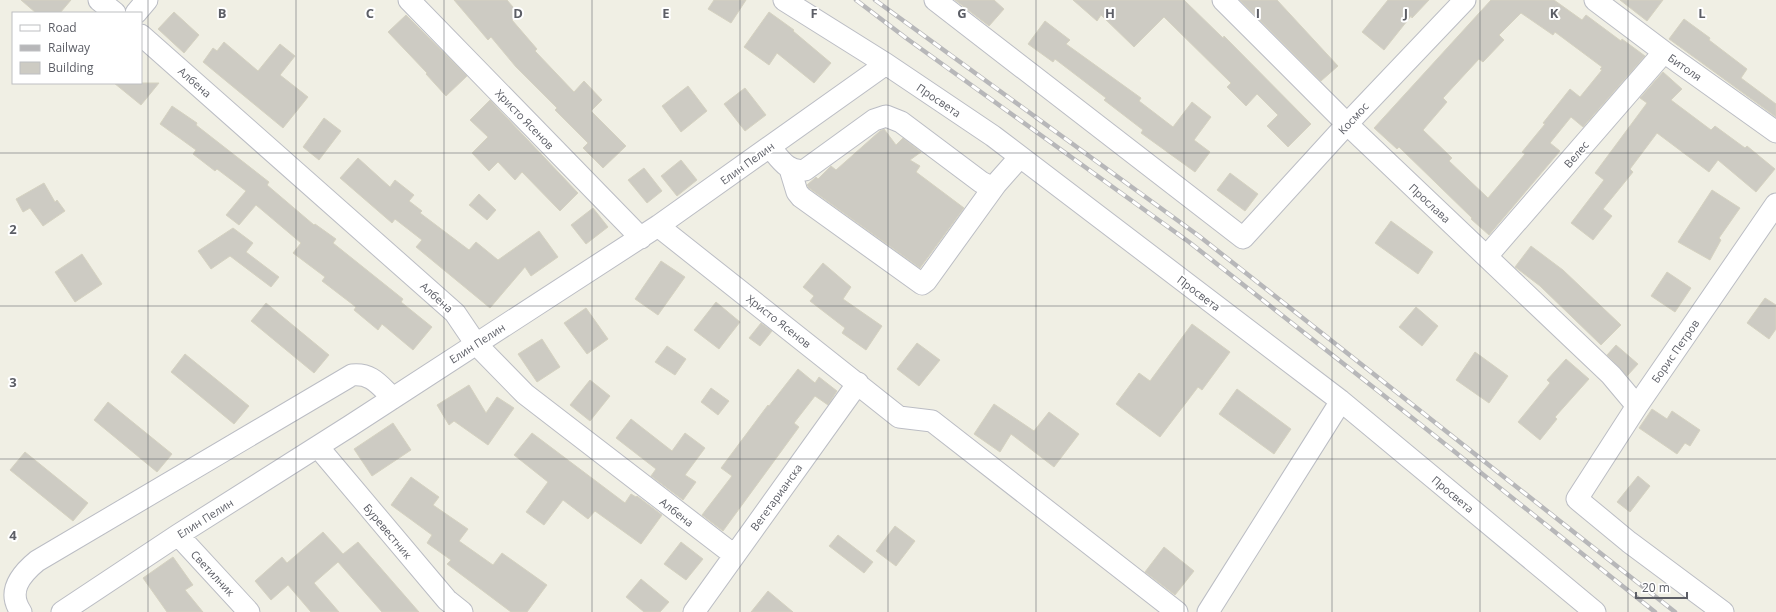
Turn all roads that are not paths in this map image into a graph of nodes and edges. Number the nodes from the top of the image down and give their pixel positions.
1 (99, 0) edge
2 (147, 0) edge
3 (409, 0) edge
4 (784, 0) edge
5 (935, 0) edge
6 (1223, 0) edge
7 (1465, 0) edge
8 (1595, 0) edge
9 (114, 12) edge
10 (137, 12) edge
11 (142, 36) edge
12 (1664, 52) junction
13 (886, 64) junction
14 (1347, 124) junction
15 (1776, 132) edge
16 (770, 147) junction
17 (1020, 157) junction
18 (790, 169) junction
19 (996, 184) junction
20 (1776, 204) edge
21 (658, 226) junction
22 (641, 238) junction
23 (1487, 256) junction
24 (476, 344) junction
25 (858, 383) junction
26 (393, 398) junction
27 (1341, 401) junction
28 (1637, 406) junction
29 (318, 447) junction
30 (178, 535) junction
31 (734, 555) junction
32 (21, 612) edge
33 (62, 612) edge
34 (249, 612) edge
35 (462, 612) edge
36 (694, 612) edge
37 (1177, 612) edge
38 (1208, 612) edge
39 (1595, 612) edge
40 (1723, 612) edge

1 - 9 street
2 - 10 street
3 - 22 street, Христо Ясенов
4 - 13 street, Просвета
5 - 14 street, Космос
6 - 14 street, Прослава
7 - 14 street, Космос
8 - 12 street, Битоля
11 - 24 street, Албена
12 - 15 street, Битоля
12 - 23 street, Велес
13 - 16 street, Елин Пелин
13 - 17 street, Просвета
14 - 23 street, Прослава
16 - 18 street
16 - 21 street, Елин Пелин
17 - 19 street
17 - 27 street, Просвета
18 - 19 street
18 - 19 street
20 - 28 street, Борис Петров
21 - 22 street, Елин Пелин
21 - 25 street, Христо Ясенов
22 - 24 street, Елин Пелин
23 - 28 street, Прослава
24 - 26 street, Елин Пелин
24 - 31 street, Албена
25 - 31 street, Вегетарианска
25 - 37 street, Христо Ясенов
26 - 29 street, Елин Пелин
26 - 32 street
27 - 38 street
27 - 39 street, Просвета
28 - 40 street, Борис Петров
29 - 30 street, Елин Пелин
29 - 35 street, Буревестник
30 - 33 street, Елин Пелин
30 - 34 street, Светилник
31 - 36 street, Вегетарианска

